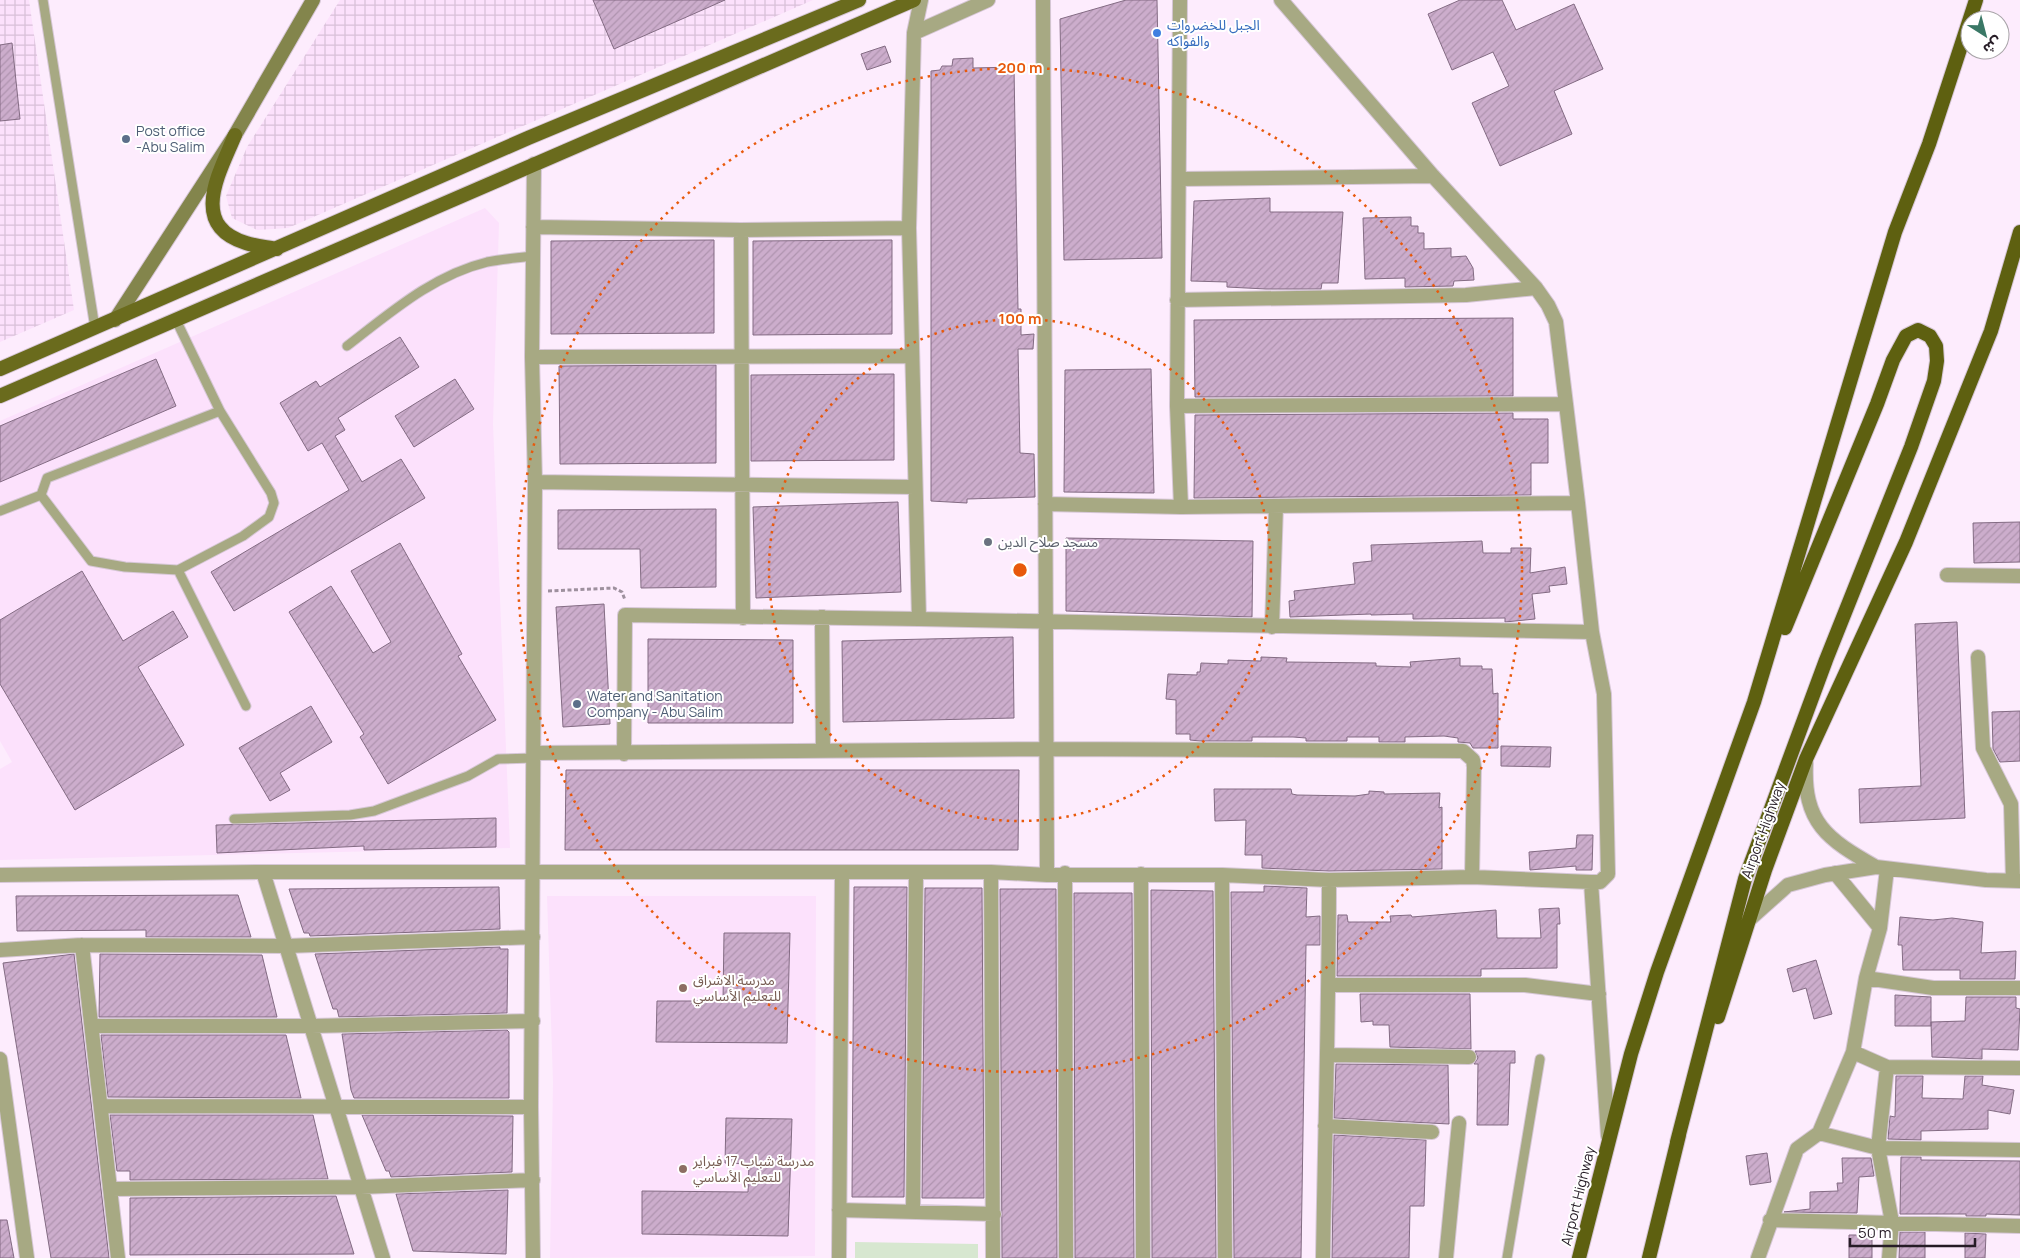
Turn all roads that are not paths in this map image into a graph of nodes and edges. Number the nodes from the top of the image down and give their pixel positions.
1 (43, 0) edge
2 (313, 0) edge
3 (859, 0) edge
4 (914, 0) edge
5 (921, 0) edge
6 (988, 0) edge
7 (1043, 0) edge
8 (1180, 0) edge
9 (1281, 0) edge
10 (1976, 0) edge
11 (914, 33) junction
12 (235, 135) junction
13 (534, 164) junction
14 (1433, 176) junction
15 (1179, 179) junction
16 (533, 226) junction
17 (909, 228) junction
18 (741, 230) junction
19 (2020, 232) edge
20 (277, 249) junction
21 (533, 256) junction
22 (1536, 288) junction
23 (1177, 300) junction
24 (115, 320) junction
25 (176, 320) junction
26 (96, 328) junction
27 (347, 346) dead end
28 (742, 355) junction
29 (912, 356) junction
30 (532, 357) junction
31 (0, 369) edge
32 (0, 396) edge
33 (1565, 404) junction
34 (1177, 406) junction
35 (220, 411) junction
36 (535, 482) junction
37 (742, 484) junction
38 (915, 487) junction
39 (41, 495) junction
40 (1578, 503) junction
41 (1046, 504) junction
42 (1276, 506) junction
43 (1181, 507) junction
44 (0, 511) edge
45 (178, 570) junction
46 (1947, 575) dead end
47 (2020, 576) edge
48 (822, 617) junction
49 (744, 618) junction
50 (918, 619) junction
51 (1046, 621) junction
52 (1272, 627) junction
53 (1592, 632) junction
54 (1978, 657) dead end
55 (1754, 702) junction
56 (246, 706) dead end
57 (1046, 749) junction
58 (823, 751) junction
59 (624, 754) junction
60 (534, 755) junction
61 (1806, 759) junction
62 (234, 819) dead end
63 (1882, 868) junction
64 (533, 871) junction
65 (263, 872) junction
66 (916, 872) junction
67 (991, 872) junction
68 (842, 873) junction
69 (1065, 873) junction
70 (1047, 874) junction
71 (1141, 874) junction
72 (1835, 874) junction
73 (0, 875) edge
74 (1222, 875) junction
75 (1472, 877) junction
76 (1329, 880) junction
77 (2017, 881) edge
78 (1591, 882) junction
79 (1751, 918) junction
80 (1880, 928) junction
81 (533, 937) junction
82 (82, 945) junction
83 (287, 946) junction
84 (0, 950) edge
85 (1866, 978) junction
86 (1329, 985) junction
87 (2020, 988) edge
88 (1599, 994) junction
89 (533, 1021) junction
90 (92, 1026) junction
91 (312, 1026) junction
92 (1853, 1052) junction
93 (1329, 1055) junction
94 (1469, 1057) dead end
95 (0, 1059) edge
96 (1540, 1059) dead end
97 (1887, 1067) junction
98 (2020, 1068) edge
99 (101, 1106) junction
100 (334, 1106) junction
101 (531, 1107) junction
102 (1459, 1123) dead end
103 (1325, 1126) junction
104 (1432, 1132) dead end
105 (1819, 1133) junction
106 (1609, 1142) junction
107 (1676, 1142) junction
108 (1878, 1148) junction
109 (2020, 1150) edge
110 (533, 1180) junction
111 (361, 1187) junction
112 (110, 1189) junction
113 (839, 1210) junction
114 (913, 1212) junction
115 (994, 1214) junction
116 (1770, 1220) junction
117 (1892, 1222) junction
118 (2020, 1226) edge
119 (27, 1258) edge
120 (118, 1258) edge
121 (383, 1258) edge
122 (533, 1258) edge
123 (838, 1258) edge
124 (994, 1258) edge
125 (1066, 1258) edge
126 (1143, 1258) edge
127 (1225, 1258) edge
128 (1323, 1258) edge
129 (1446, 1258) edge
130 (1507, 1258) edge
131 (1579, 1258) edge
132 (1649, 1258) edge
133 (1758, 1258) edge
134 (1889, 1258) edge

1 - 26 lane
2 - 12 main road
3 - 20 main road
4 - 13 main road
5 - 11 street
6 - 11 street
7 - 41 street
8 - 15 street
9 - 14 street
10 - 55 highway, Airport Highway
11 - 17 street
12 - 20 main road
12 - 24 main road
13 - 16 street
13 - 25 main road
14 - 15 street
14 - 22 street
15 - 23 street
16 - 18 street
16 - 21 street
17 - 18 street
17 - 29 street
18 - 28 street
19 - 61 highway, Airport Highway
20 - 24 main road
21 - 27 lane
21 - 30 street
22 - 23 street
22 - 33 street
23 - 34 street
24 - 26 main road
25 - 32 main road
25 - 35 lane
26 - 31 main road
28 - 29 street
28 - 30 street
28 - 37 street
29 - 38 street
30 - 36 street
33 - 34 street
33 - 40 street
34 - 43 street
35 - 39 lane
35 - 45 lane
36 - 37 street
36 - 60 street
37 - 38 street
37 - 49 street
38 - 50 street
39 - 44 lane
39 - 45 lane
40 - 42 street
40 - 53 street
41 - 43 street
41 - 51 street
42 - 43 street
42 - 52 street
45 - 56 lane
46 - 47 street
48 - 49 street
48 - 50 street
48 - 58 street
49 - 59 street
50 - 51 street
51 - 52 street
51 - 57 street
52 - 53 street
53 - 78 street
54 - 77 street
55 - 106 highway, Airport Highway
55 - 107 highway
57 - 58 street
57 - 70 street
57 - 75 street
58 - 59 street
59 - 60 street
60 - 62 lane
60 - 64 street
61 - 63 street
61 - 79 highway, Airport Highway
63 - 72 street
63 - 77 street
63 - 80 street
64 - 65 street
64 - 68 street
64 - 81 street
65 - 73 street
65 - 83 street
66 - 67 street
66 - 68 street
66 - 114 street
67 - 70 street
67 - 115 street
68 - 113 street
69 - 70 street
69 - 71 street
69 - 125 street
71 - 74 street
71 - 126 street
72 - 79 street
72 - 80 street
74 - 76 street
74 - 127 street
75 - 76 street
75 - 78 street
76 - 86 street
78 - 88 street
79 - 107 highway, Airport Highway
80 - 85 street
81 - 83 street
81 - 89 street
82 - 83 street
82 - 84 street
82 - 90 street
83 - 91 street
85 - 87 street
85 - 92 street
86 - 88 street
86 - 93 street
88 - 106 street
89 - 91 street
89 - 101 street
90 - 91 street
90 - 99 street
91 - 100 street
92 - 97 street
92 - 105 street
93 - 94 street
93 - 103 street
95 - 119 street
96 - 130 lane
97 - 98 street
97 - 108 street
99 - 100 street
99 - 112 street
100 - 101 street
100 - 111 street
101 - 110 street
102 - 129 street
103 - 104 street
103 - 128 street
105 - 108 street
105 - 116 street
106 - 131 highway, Airport Highway
107 - 132 highway, Airport Highway
108 - 109 street
108 - 117 street
110 - 111 street
110 - 122 street
111 - 112 street
111 - 121 street
112 - 120 street
113 - 114 street
113 - 123 street
114 - 115 street
115 - 124 street
116 - 117 street
116 - 133 street
117 - 118 street
117 - 134 street

